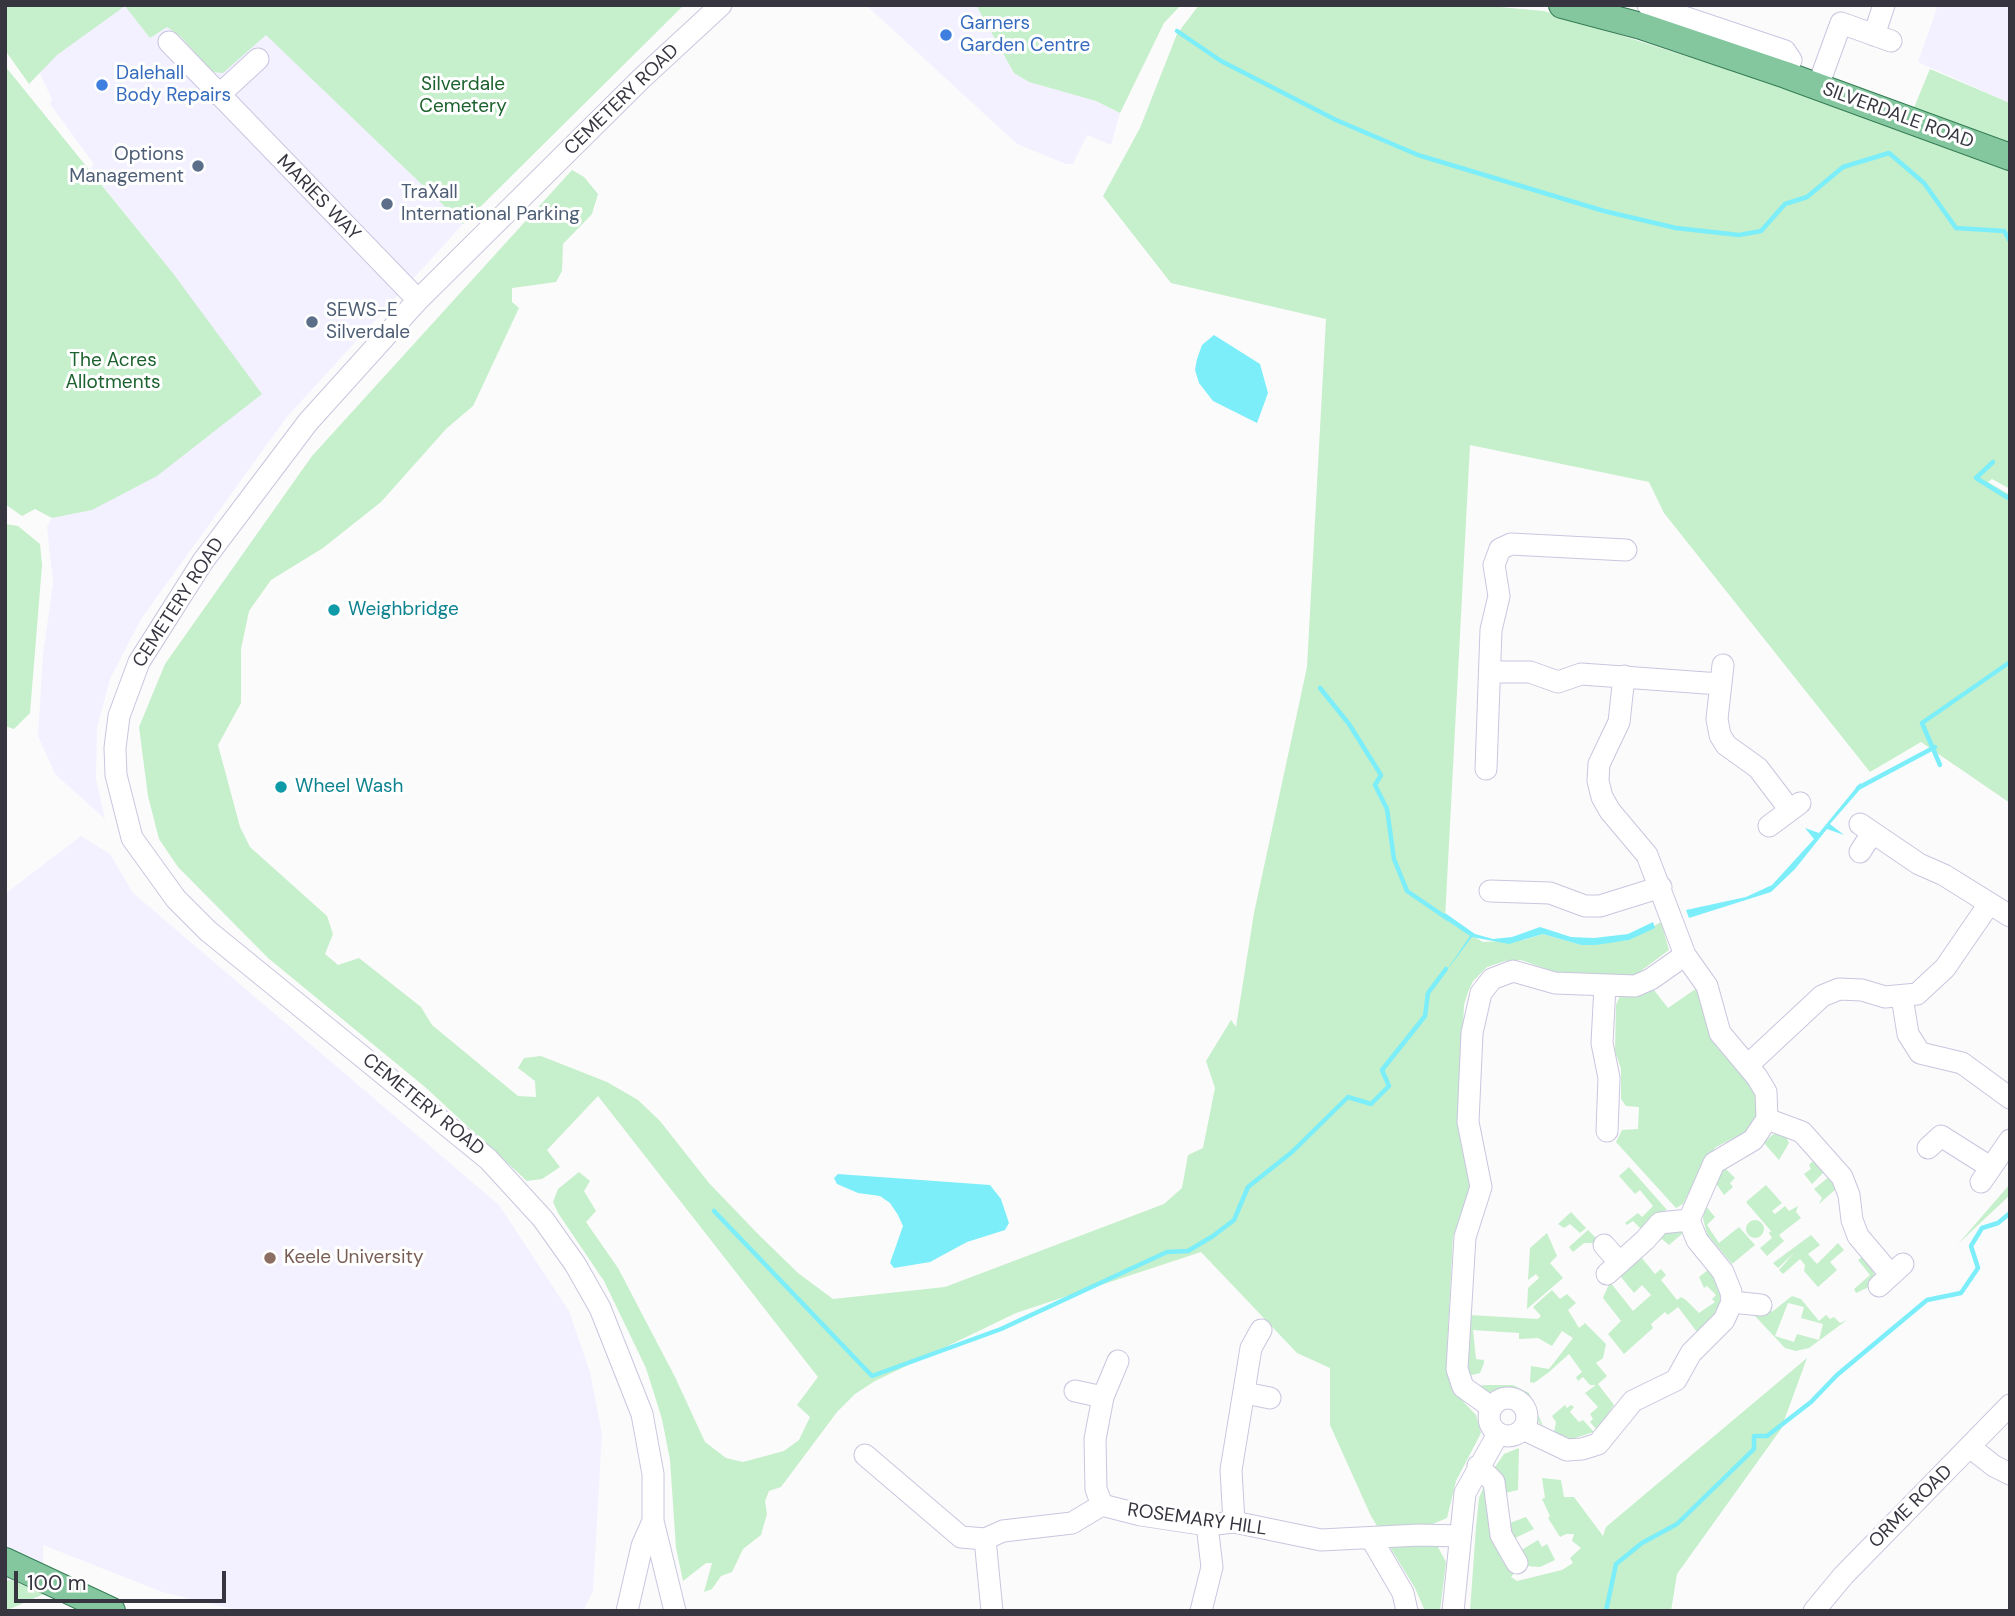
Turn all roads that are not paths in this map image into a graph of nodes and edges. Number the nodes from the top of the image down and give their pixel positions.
1 (721, 5) edge
2 (1884, 5) edge
3 (1575, 7) edge
4 (1645, 12) edge
5 (169, 42) dead end
6 (258, 59) dead end
7 (1818, 86) junction
8 (219, 94) junction
9 (2010, 157) edge
10 (418, 300) junction
11 (1617, 557) dead end
12 (1492, 672) junction
13 (1624, 676) junction
14 (1486, 769) dead end
15 (1769, 826) dead end
16 (1860, 852) dead end
17 (1664, 895) junction
18 (1501, 899) dead end
19 (1989, 904) junction
20 (2010, 916) edge
21 (1685, 955) junction
22 (1605, 986) junction
23 (1902, 997) junction
24 (1748, 1065) junction
25 (2010, 1098) edge
26 (1768, 1119) junction
27 (1614, 1122) dead end
28 (2010, 1140) edge
29 (1928, 1148) dead end
30 (1689, 1220) junction
31 (1604, 1245) dead end
32 (1891, 1275) dead end
33 (1732, 1302) junction
34 (1761, 1305) dead end
35 (1261, 1330) dead end
36 (1118, 1361) dead end
37 (1075, 1391) dead end
38 (1245, 1393) junction
39 (1102, 1397) junction
40 (1270, 1398) dead end
41 (2010, 1405) edge
42 (1491, 1407) junction
43 (1523, 1429) junction
44 (1498, 1434) junction
45 (1971, 1448) junction
46 (865, 1455) dead end
47 (1478, 1466) junction
48 (2010, 1474) edge
49 (1102, 1505) junction
50 (653, 1521) junction
51 (1234, 1522) junction
52 (1207, 1525) junction
53 (1460, 1536) junction
54 (1371, 1538) junction
55 (985, 1539) junction
56 (5, 1560) edge
57 (1517, 1563) dead end
58 (112, 1611) edge
59 (627, 1611) edge
60 (675, 1611) edge
61 (992, 1611) edge
62 (1201, 1611) edge
63 (1407, 1611) edge
64 (1453, 1611) edge
65 (1814, 1611) edge

1 - 10 street, CEMETERY ROAD
2 - 7 street
3 - 4 main road, SILVERDALE ROAD
4 - 7 main road, SILVERDALE ROAD
5 - 8 street, MARIES WAY
6 - 8 street
7 - 9 main road, SILVERDALE ROAD
8 - 10 street, MARIES WAY
10 - 50 street, CEMETERY ROAD
11 - 12 street
12 - 13 street
12 - 14 street
13 - 15 street
13 - 17 street
16 - 19 street
17 - 18 street
17 - 21 street
19 - 20 street
19 - 23 street
21 - 22 street
21 - 24 street
22 - 27 street
22 - 42 street
23 - 24 street
23 - 25 street
24 - 26 street
26 - 30 street
26 - 32 street
28 - 29 street
30 - 31 street
30 - 33 street
33 - 34 street
33 - 43 street
35 - 38 street
36 - 39 street
37 - 39 street
38 - 40 street
38 - 51 street
39 - 49 street
41 - 45 street, ORME ROAD
42 - 43 street
42 - 44 street
43 - 44 street
44 - 47 street
45 - 48 street
45 - 65 street, ORME ROAD
46 - 55 street
47 - 53 street
47 - 57 street
49 - 52 street, ROSEMARY HILL
49 - 55 street
50 - 59 street, CEMETERY ROAD
50 - 60 street, CEMETERY ROAD
51 - 52 street, ROSEMARY HILL
51 - 54 street, ROSEMARY HILL
52 - 62 street
53 - 54 street, ROSEMARY HILL
53 - 64 street
54 - 63 street
55 - 61 street
56 - 58 main road

